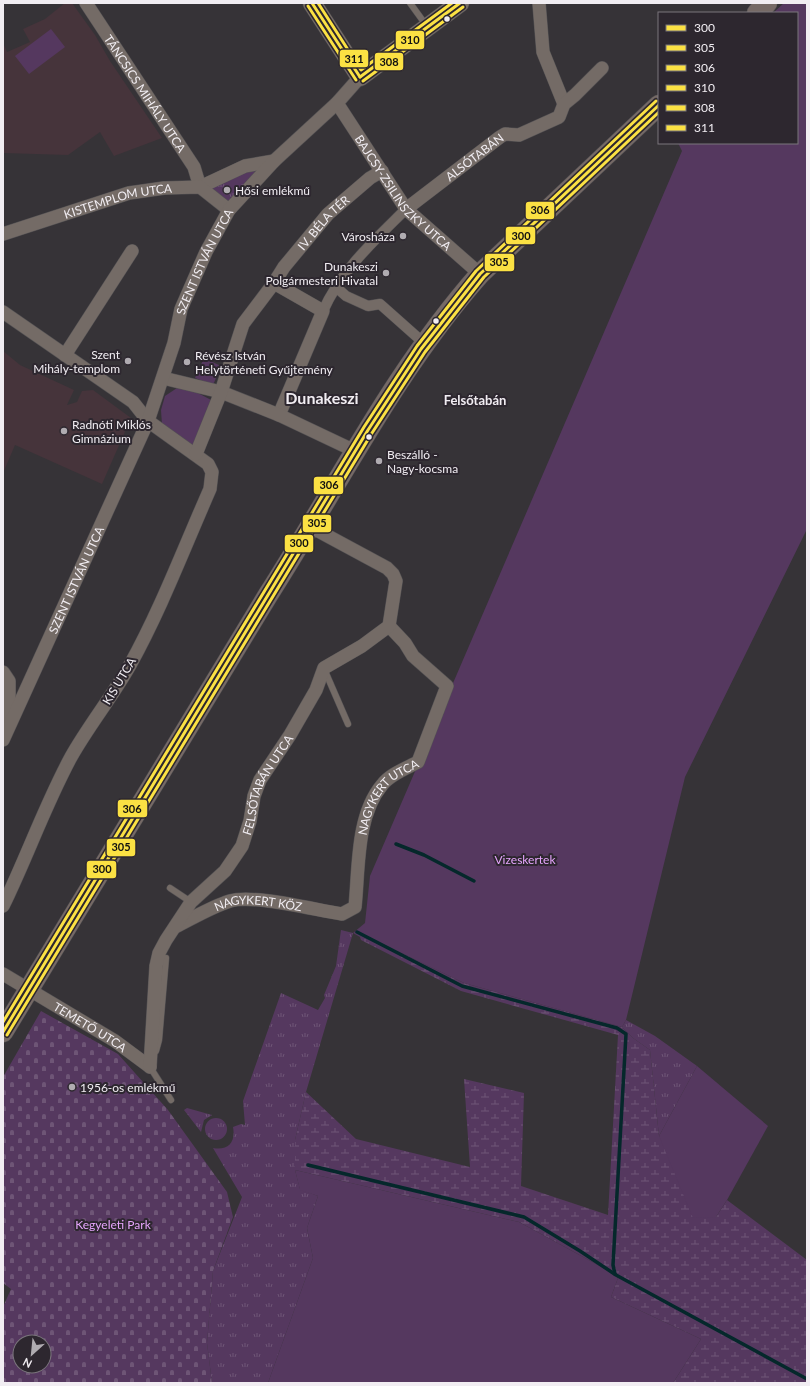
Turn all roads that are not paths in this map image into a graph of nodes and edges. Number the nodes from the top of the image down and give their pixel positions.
1 (86, 3) edge
2 (312, 3) edge
3 (410, 3) edge
4 (460, 3) edge
5 (539, 3) edge
6 (767, 3) edge
7 (757, 12) edge
8 (427, 26) junction
9 (602, 68) dead end
10 (360, 77) junction
11 (337, 103) junction
12 (564, 104) junction
13 (658, 106) edge
14 (274, 161) junction
15 (382, 171) junction
16 (200, 187) junction
17 (406, 209) junction
18 (229, 210) junction
19 (3, 234) edge
20 (132, 251) dead end
21 (480, 274) junction
22 (274, 283) junction
23 (337, 288) junction
24 (3, 312) edge
25 (323, 312) junction
26 (425, 344) junction
27 (64, 355) junction
28 (163, 378) junction
29 (221, 392) junction
30 (278, 415) junction
31 (148, 421) junction
32 (355, 451) junction
33 (196, 454) junction
34 (312, 527) junction
35 (389, 626) junction
36 (324, 668) junction
37 (3, 672) edge
38 (348, 724) dead end
39 (6, 734) edge
40 (170, 888) dead end
41 (191, 902) junction
42 (3, 906) edge
43 (346, 913) joint
44 (173, 928) junction
45 (166, 958) dead end
46 (3, 974) edge
47 (28, 990) junction
48 (3, 1032) edge
49 (150, 1068) junction
50 (171, 1100) dead end

1 - 16 street, TÁNCSICS MIHÁLY UTCA
2 - 10 main road
3 - 8 lane
4 - 8 main road, SZENT ISTVÁN UTCA
5 - 12 street
6 - 7 main road
8 - 10 main road, SZENT ISTVÁN UTCA
9 - 12 street, ALSÓTABÁN
10 - 11 street, SZENT ISTVÁN UTCA
11 - 14 street, SZENT ISTVÁN UTCA
11 - 15 street, BAJCSY-ZSILINSZKY UTCA
12 - 17 street, ALSÓTABÁN
13 - 21 main road
14 - 16 street
14 - 18 street, SZENT ISTVÁN UTCA
15 - 17 street, BAJCSY-ZSILINSZKY UTCA
15 - 22 street, IV. BÉLA TÉR
16 - 18 street
16 - 19 street, KISTEMPLOM UTCA
17 - 21 street, BAJCSY-ZSILINSZKY UTCA
17 - 23 street
18 - 28 street, SZENT ISTVÁN UTCA
20 - 27 street
21 - 26 main road
22 - 25 street
22 - 29 street, IV. BÉLA TÉR
23 - 25 street
23 - 26 street
24 - 27 street, KIS UTCA
25 - 30 street
26 - 32 main road
27 - 31 street, KIS UTCA
28 - 29 street
28 - 31 street, SZENT ISTVÁN UTCA
29 - 30 street
29 - 33 street, IV. BÉLA TÉR
30 - 32 street
31 - 33 street, KIS UTCA
31 - 39 street, SZENT ISTVÁN UTCA
32 - 34 main road
33 - 42 street, KIS UTCA
34 - 35 street
34 - 47 main road
35 - 36 street
35 - 43 street, NAGYKERT UTCA
36 - 38 lane
36 - 41 street, FELSŐTABÁN UTCA
37 - 39 street
40 - 41 lane
41 - 44 street, FELSŐTABÁN UTCA
43 - 44 street, NAGYKERT KÖZ
44 - 49 street, FELSŐTABÁN UTCA
45 - 49 lane
46 - 47 street, TEMETŐ UTCA
47 - 48 main road
47 - 49 street, TEMETŐ UTCA
49 - 50 lane

